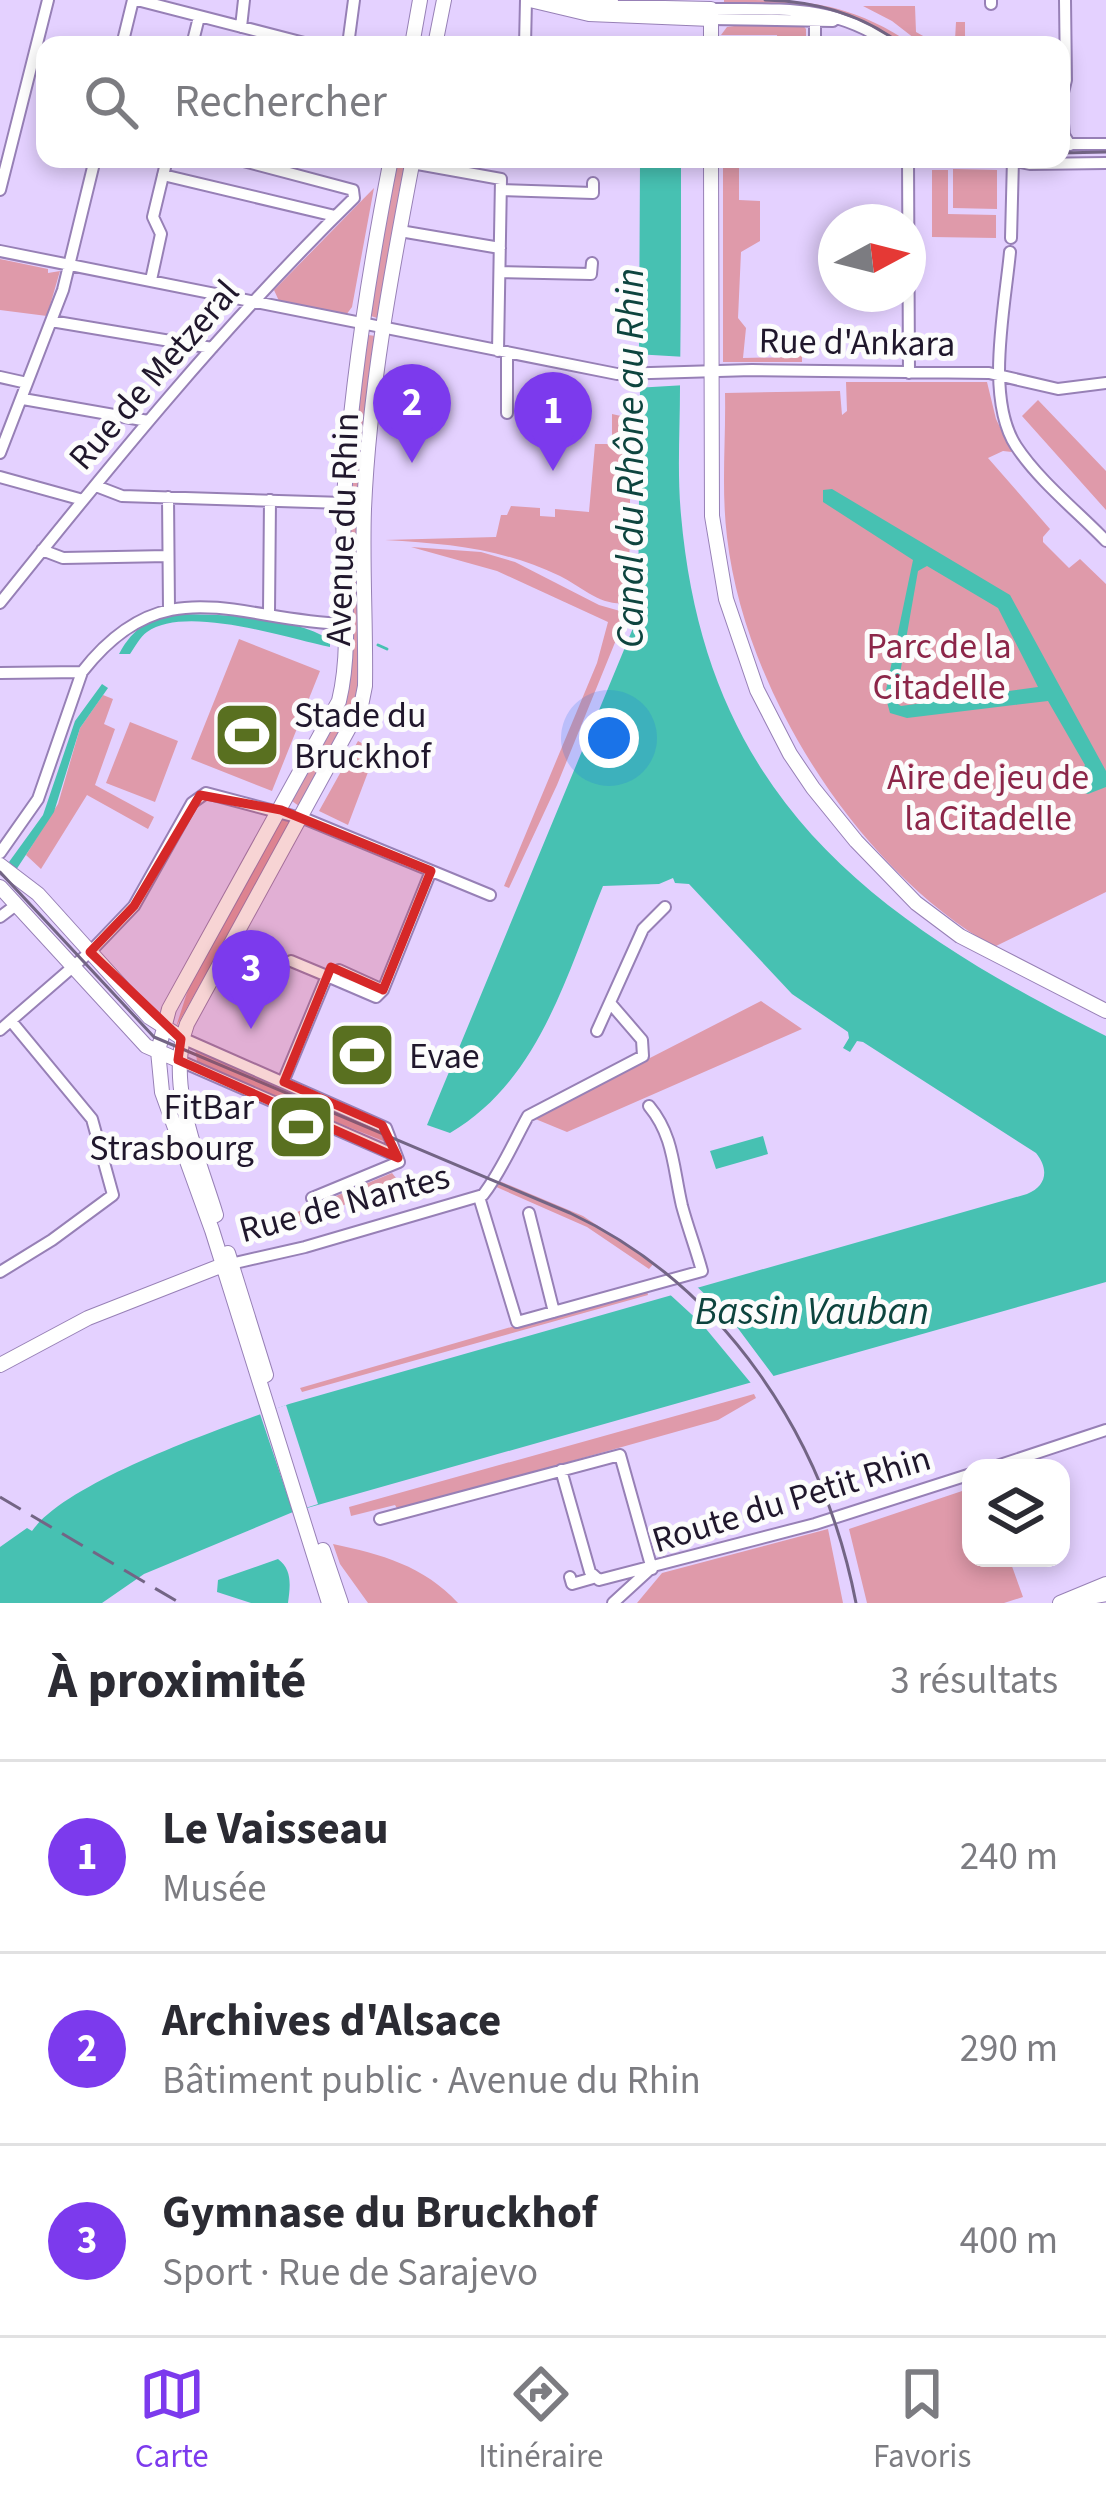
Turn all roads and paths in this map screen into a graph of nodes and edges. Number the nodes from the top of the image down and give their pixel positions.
1 (244, 0) edge
2 (354, 0) edge
3 (420, 0) edge
4 (444, 0) edge
5 (528, 0) edge
6 (566, 0) edge
7 (1065, 0) edge
8 (143, 1) edge
9 (47, 4) edge
10 (711, 9) edge
11 (639, 13) junction
12 (199, 17) junction
13 (815, 20) junction
14 (241, 27) junction
15 (866, 29) junction
16 (39, 36) edge
17 (126, 36) edge
18 (195, 36) edge
19 (276, 36) edge
20 (349, 36) edge
21 (414, 36) edge
22 (437, 36) edge
23 (526, 36) edge
24 (815, 36) edge
25 (877, 36) edge
26 (1064, 36) edge
27 (36, 48) edge
28 (1070, 144) edge
29 (1106, 144) edge
30 (1070, 163) edge
31 (1106, 163) edge
32 (93, 168) edge
33 (164, 168) edge
34 (270, 168) edge
35 (389, 168) edge
36 (412, 168) edge
37 (440, 168) edge
38 (711, 168) edge
39 (908, 168) edge
40 (1010, 168) edge
41 (163, 175) junction
42 (593, 183) dead end
43 (501, 184) junction
44 (0, 190) edge
45 (335, 216) junction
46 (400, 231) junction
47 (1011, 238) dead end
48 (500, 248) junction
49 (0, 251) edge
50 (1010, 252) dead end
51 (70, 263) junction
52 (592, 263) dead end
53 (500, 272) junction
54 (151, 280) junction
55 (270, 283) junction
56 (252, 304) junction
57 (281, 309) junction
58 (52, 321) junction
59 (362, 324) junction
60 (384, 328) junction
61 (212, 348) junction
62 (502, 352) junction
63 (713, 372) junction
64 (909, 373) junction
65 (1000, 374) junction
66 (0, 377) edge
67 (27, 383) junction
68 (1106, 383) edge
69 (23, 399) junction
70 (507, 412) dead end
71 (148, 421) junction
72 (0, 453) edge
73 (0, 477) edge
74 (96, 486) junction
75 (168, 497) junction
76 (83, 500) junction
77 (270, 500) junction
78 (344, 503) junction
79 (1106, 542) edge
80 (42, 550) junction
81 (168, 556) junction
82 (0, 603) edge
83 (169, 608) junction
84 (269, 613) junction
85 (344, 624) junction
86 (82, 672) junction
87 (0, 673) edge
88 (281, 810) junction
89 (302, 818) junction
90 (0, 853) edge
91 (0, 865) edge
92 (431, 871) junction
93 (0, 887) edge
94 (490, 895) dead end
95 (16, 905) junction
96 (665, 907) dead end
97 (0, 917) edge
98 (90, 952) junction
99 (291, 961) dead end
100 (74, 967) junction
101 (327, 976) junction
102 (611, 1004) junction
103 (1106, 1011) edge
104 (5, 1026) edge
105 (597, 1031) dead end
106 (172, 1032) junction
107 (163, 1053) junction
108 (283, 1082) junction
109 (649, 1106) dead end
110 (399, 1160) junction
111 (479, 1197) junction
112 (311, 1198) dead end
113 (529, 1213) dead end
114 (227, 1264) junction
115 (0, 1272) edge
116 (554, 1312) junction
117 (0, 1365) edge
118 (1106, 1430) edge
119 (1018, 1459) edge
120 (561, 1470) junction
121 (962, 1477) edge
122 (380, 1519) dead end
123 (319, 1548) junction
124 (652, 1569) junction
125 (570, 1577) dead end
126 (593, 1578) junction
127 (1106, 1584) edge
128 (633, 1586) junction
129 (1106, 1594) edge
130 (1062, 1602) edge
131 (329, 1603) edge
132 (345, 1603) edge
133 (613, 1603) edge
134 (628, 1603) edge

1 - 14 street
2 - 20 street
3 - 21 main road
4 - 22 main road
5 - 11 main road
5 - 23 street
6 - 11 main road
7 - 26 street
8 - 12 street
8 - 17 street
9 - 16 street
10 - 11 main road
10 - 13 street
10 - 15 street
12 - 14 street
12 - 18 street
13 - 15 street
13 - 24 street
14 - 19 street
15 - 25 street
27 - 44 street
28 - 29 street
30 - 31 street
32 - 51 street
33 - 41 street
34 - 45 street, Rue de Metzeral
35 - 59 main road, Avenue du Rhin
36 - 46 main road, Avenue du Rhin
37 - 43 street
38 - 63 main road
39 - 64 street
40 - 47 street
41 - 45 street
41 - 54 street
42 - 43 street
43 - 48 street
45 - 55 street, Rue de Metzeral
46 - 48 street
46 - 60 main road, Avenue du Rhin
48 - 53 street
49 - 51 street, Rue d'Ankara
50 - 65 street
51 - 54 street, Rue d'Ankara
51 - 58 street
52 - 53 street
53 - 62 street
54 - 56 street, Rue d'Ankara
55 - 56 street, Rue de Metzeral
55 - 57 street
56 - 57 street, Rue d'Ankara
56 - 61 street, Rue de Metzeral
57 - 59 street, Rue d'Ankara
58 - 61 street
58 - 67 street
59 - 60 street, Rue d'Ankara
59 - 78 main road, Avenue du Rhin
60 - 62 street, Rue d'Ankara
60 - 89 main road, Avenue du Rhin
61 - 71 street, Rue de Metzeral
62 - 63 street, Rue d'Ankara
62 - 70 street
63 - 64 street, Rue d'Ankara
63 - 103 main road
64 - 65 street, Rue d'Ankara
65 - 68 street, Rue d'Ankara
65 - 79 street
66 - 67 street
67 - 69 street
69 - 71 street
69 - 72 street
71 - 74 street, Rue de Metzeral
73 - 76 street
74 - 75 street
74 - 76 street, Rue de Metzeral
75 - 77 street
75 - 81 street
76 - 80 street, Rue de Metzeral
77 - 78 street
77 - 84 street
78 - 85 main road, Avenue du Rhin
80 - 81 street
80 - 82 street, Rue de Metzeral
81 - 83 street
83 - 84 street
83 - 86 street
84 - 85 street
85 - 88 main road, Avenue du Rhin
86 - 87 street
86 - 90 street
88 - 89 street
88 - 98 street
88 - 106 main road, Avenue du Rhin
89 - 92 street
89 - 106 main road, Avenue du Rhin
91 - 98 main road
92 - 94 street
92 - 101 street
93 - 95 main road
95 - 97 street
95 - 100 main road
96 - 102 street
98 - 100 street
98 - 106 main road
99 - 101 street
100 - 104 street
100 - 107 main road
101 - 108 street
102 - 105 street
102 - 111 street, Rue de Nantes
104 - 115 street
106 - 107 main road, Avenue du Rhin
106 - 107 main road, Avenue du Rhin
106 - 108 street
107 - 110 street
107 - 114 main road, Avenue du Rhin
107 - 114 main road, Avenue du Rhin
108 - 110 street
109 - 116 street
110 - 112 street
111 - 114 street, Rue de Nantes
111 - 116 street
113 - 116 street
114 - 117 main road
114 - 123 main road, Avenue du Rhin
118 - 119 street
120 - 122 street
120 - 124 street
120 - 126 street
121 - 124 street, Route du Petit Rhin
123 - 131 main road
123 - 132 main road
124 - 126 street
124 - 128 street, Route du Petit Rhin
125 - 126 street
127 - 130 main road
128 - 133 street, Route du Petit Rhin
128 - 134 street, Route du Petit Rhin
129 - 130 main road

